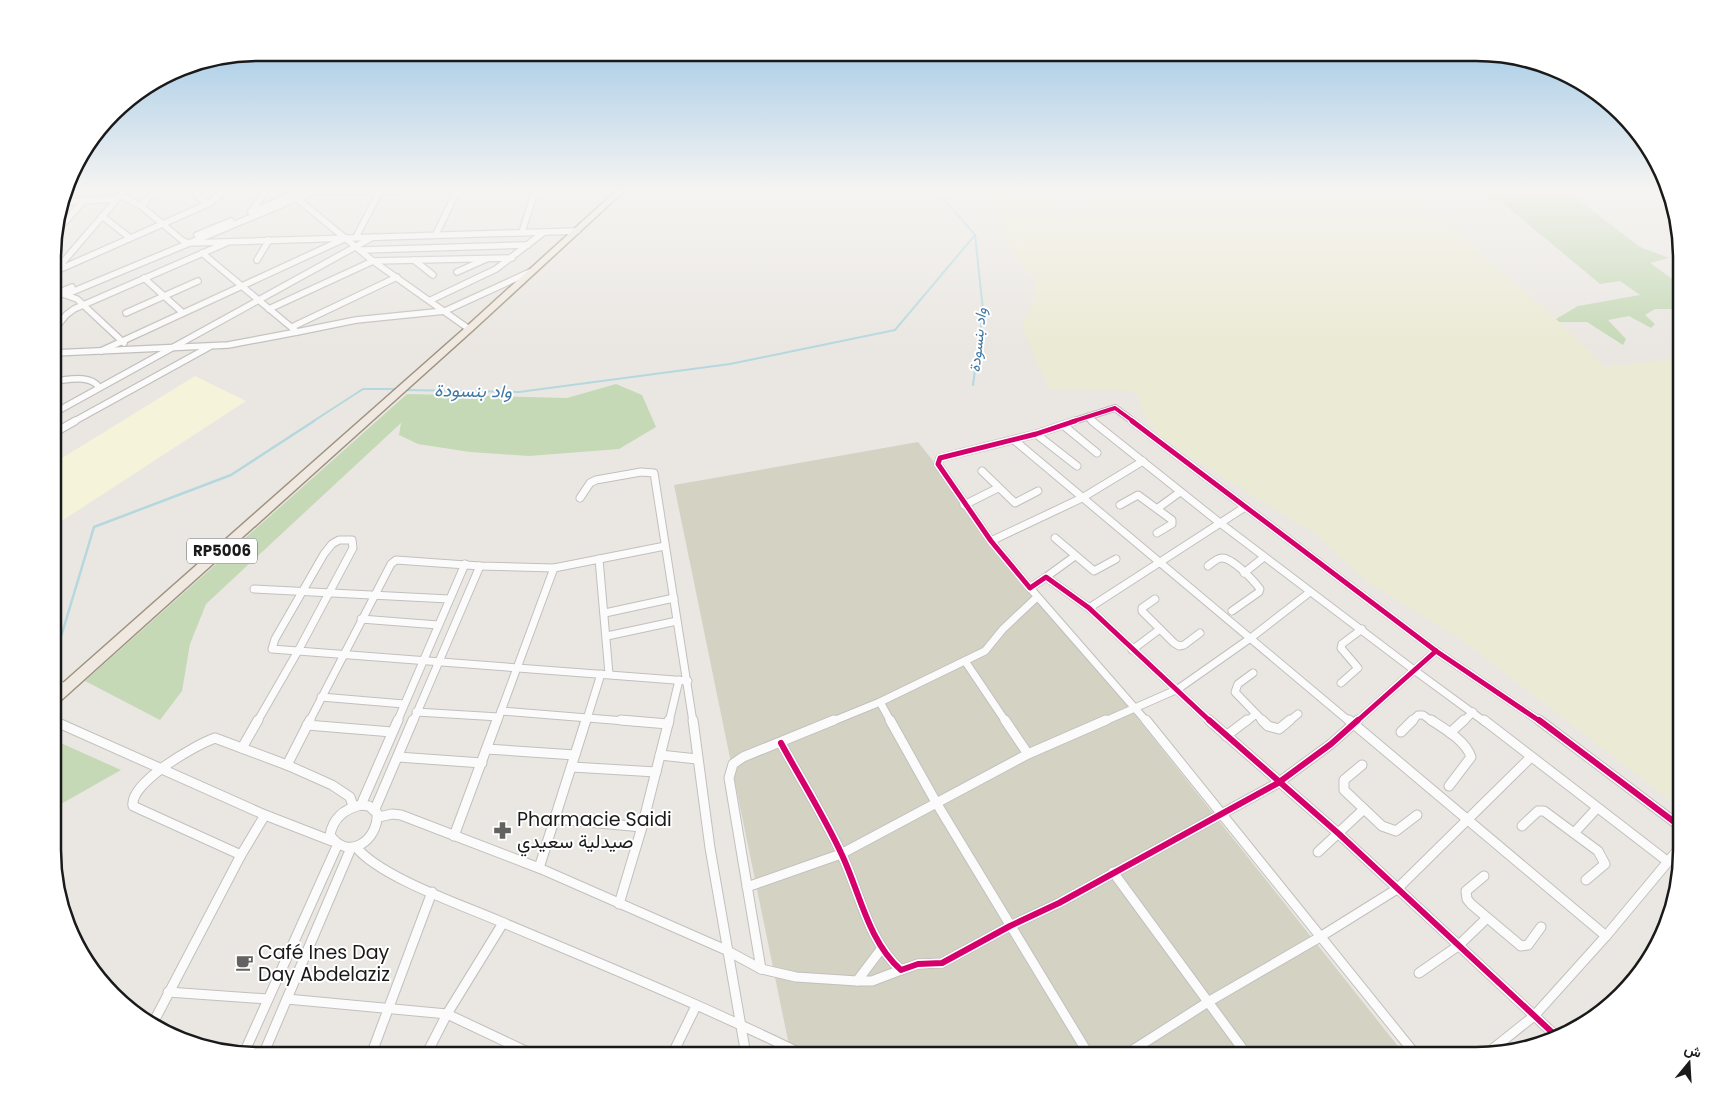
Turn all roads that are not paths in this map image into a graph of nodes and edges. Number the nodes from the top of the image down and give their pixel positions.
1 (80, 243) edge
2 (119, 243) edge
3 (184, 243) edge
4 (184, 243) edge
5 (227, 243) edge
6 (267, 243) edge
7 (335, 243) edge
8 (352, 243) edge
9 (366, 243) edge
10 (462, 243) edge
11 (531, 243) edge
12 (565, 243) edge
13 (528, 245) junction
14 (460, 247) junction
15 (360, 248) junction
16 (202, 253) junction
17 (488, 257) junction
18 (455, 258) junction
19 (512, 258) junction
20 (257, 260) dead end
21 (414, 260) junction
22 (373, 261) junction
23 (61, 265) edge
24 (61, 267) edge
25 (533, 271) junction
26 (457, 272) dead end
27 (433, 275) dead end
28 (397, 277) junction
29 (144, 278) junction
30 (198, 281) dead end
31 (241, 287) junction
32 (61, 290) edge
33 (61, 293) edge
34 (67, 294) junction
35 (164, 296) junction
36 (431, 300) junction
37 (258, 301) junction
38 (84, 305) junction
39 (269, 309) junction
40 (445, 311) junction
41 (126, 313) dead end
42 (183, 314) junction
43 (61, 321) edge
44 (292, 327) junction
45 (469, 329) junction
46 (297, 332) junction
47 (122, 342) junction
48 (210, 346) junction
49 (175, 348) junction
50 (134, 349) junction
51 (101, 352) junction
52 (61, 353) edge
53 (147, 363) junction
54 (61, 381) edge
55 (99, 387) junction
56 (61, 409) edge
57 (1087, 417) junction
58 (1063, 425) junction
59 (61, 429) edge
60 (1036, 434) junction
61 (1014, 440) junction
62 (1097, 454) dead end
63 (1143, 461) junction
64 (1077, 466) dead end
65 (982, 470) dead end
66 (998, 488) junction
67 (1038, 491) dead end
68 (1180, 492) junction
69 (580, 498) dead end
70 (1082, 498) junction
71 (964, 505) junction
72 (1120, 505) dead end
73 (1245, 507) junction
74 (1158, 508) junction
75 (1220, 523) junction
76 (1157, 533) dead end
77 (1055, 538) dead end
78 (991, 541) junction
79 (665, 546) junction
80 (1075, 556) junction
81 (1264, 557) junction
82 (600, 559) junction
83 (1116, 559) dead end
84 (1160, 563) junction
85 (466, 564) junction
86 (480, 566) junction
87 (1208, 566) dead end
88 (554, 568) junction
89 (1244, 573) junction
90 (1046, 577) junction
91 (1030, 588) junction
92 (254, 589) dead end
93 (303, 592) junction
94 (1310, 592) junction
95 (330, 593) junction
96 (373, 595) junction
97 (1037, 597) junction
98 (674, 598) junction
99 (1154, 598) dead end
100 (449, 599) junction
101 (1089, 608) junction
102 (1232, 612) dead end
103 (605, 613) junction
104 (361, 619) junction
105 (677, 621) junction
106 (438, 625) junction
107 (1160, 629) junction
108 (1362, 629) junction
109 (1200, 633) dead end
110 (607, 636) junction
111 (1252, 637) junction
112 (1132, 650) junction
113 (298, 651) junction
114 (1436, 651) junction
115 (343, 654) junction
116 (422, 661) junction
117 (965, 661) junction
118 (438, 662) junction
119 (518, 668) junction
120 (1414, 670) junction
121 (1252, 673) dead end
122 (605, 674) junction
123 (684, 681) junction
124 (1342, 683) dead end
125 (61, 685) edge
126 (68, 689) junction
127 (1178, 689) junction
128 (61, 694) edge
129 (321, 698) junction
130 (880, 702) junction
131 (404, 704) junction
132 (1136, 708) junction
133 (416, 712) junction
134 (1473, 712) junction
135 (500, 714) junction
136 (1256, 714) junction
137 (1298, 714) dead end
138 (587, 718) junction
139 (61, 724) edge
140 (668, 724) junction
141 (1352, 724) junction
142 (307, 725) junction
143 (392, 732) junction
144 (1401, 732) dead end
145 (1450, 733) junction
146 (1226, 736) junction
147 (781, 743) junction
148 (242, 748) junction
149 (487, 749) junction
150 (1028, 754) junction
151 (575, 755) junction
152 (660, 755) junction
153 (398, 757) junction
154 (1532, 757) junction
155 (698, 759) junction
156 (482, 763) junction
157 (287, 765) junction
158 (1362, 765) dead end
159 (572, 767) junction
160 (162, 770) junction
161 (656, 772) junction
162 (1278, 783) junction
163 (1449, 786) dead end
164 (937, 804) junction
165 (357, 805) junction
166 (1597, 808) junction
167 (1364, 809) junction
168 (377, 813) junction
169 (1223, 813) junction
170 (265, 815) junction
171 (1417, 815) dead end
172 (556, 819) junction
173 (1466, 819) junction
174 (1673, 821) edge
175 (1522, 826) dead end
176 (642, 827) junction
177 (1574, 833) junction
178 (1339, 834) junction
179 (454, 836) junction
180 (335, 843) junction
181 (353, 847) junction
182 (1318, 852) dead end
183 (841, 854) junction
184 (242, 855) junction
185 (1673, 855) edge
186 (1667, 861) junction
187 (539, 868) junction
188 (1113, 872) junction
189 (1484, 876) dead end
190 (1586, 880) dead end
191 (747, 887) junction
192 (1397, 889) junction
193 (432, 892) junction
194 (619, 904) junction
195 (1486, 918) junction
196 (503, 923) junction
197 (1010, 926) junction
198 (1541, 927) dead end
199 (1606, 936) junction
200 (1320, 937) junction
201 (1458, 946) junction
202 (882, 948) junction
203 (726, 950) junction
204 (761, 969) junction
205 (901, 970) junction
206 (1420, 973) dead end
207 (857, 981) junction
208 (168, 992) junction
209 (268, 999) junction
210 (287, 999) junction
211 (1208, 1002) junction
212 (696, 1006) junction
213 (389, 1009) junction
214 (447, 1014) junction
215 (1534, 1016) junction
216 (155, 1017) edge
217 (741, 1024) junction
218 (1551, 1032) edge
219 (1498, 1045) edge
220 (247, 1046) edge
221 (267, 1047) edge
222 (375, 1047) edge
223 (430, 1047) edge
224 (517, 1047) edge
225 (676, 1047) edge
226 (745, 1047) edge
227 (788, 1047) edge
228 (1084, 1047) edge
229 (1138, 1047) edge
230 (1241, 1047) edge
231 (1409, 1047) edge

1 - 23 street
2 - 24 street
3 - 32 street
4 - 34 street
5 - 16 street
6 - 20 street
7 - 31 street
8 - 15 street
9 - 15 street
10 - 14 street
11 - 13 street
12 - 25 main road, RP5006
13 - 14 street
13 - 19 street
14 - 15 street
14 - 18 street
15 - 22 street
15 - 37 street
16 - 29 street
16 - 31 street
17 - 18 street
17 - 19 street
17 - 26 street
18 - 21 street
19 - 36 street
21 - 22 street
21 - 27 street
22 - 28 street
22 - 39 street
25 - 40 street
25 - 45 main road, RP5006
28 - 36 street
28 - 44 street
29 - 35 street
29 - 38 street
30 - 35 street
31 - 37 street
31 - 42 street
33 - 34 street
34 - 38 street
35 - 41 street
35 - 42 street
36 - 40 street
37 - 39 street
37 - 49 street
38 - 43 street
38 - 47 street
39 - 44 street
40 - 45 street
40 - 46 street
42 - 47 street
44 - 46 street
45 - 126 main road, RP5006
46 - 48 street
47 - 50 street
47 - 51 street
48 - 49 street
48 - 59 street
49 - 50 street
49 - 53 street
50 - 51 street
50 - 53 street
51 - 52 street
53 - 55 street
54 - 55 street
55 - 56 street
57 - 58 street
57 - 63 street
57 - 73 street
58 - 60 street
58 - 62 street
60 - 61 street
60 - 64 street
61 - 70 street
61 - 71 street
63 - 68 street
63 - 70 street
65 - 66 street
66 - 67 street
66 - 71 street
68 - 74 street
68 - 75 street
69 - 79 street
70 - 78 street
70 - 84 street
71 - 78 street
72 - 74 street
73 - 75 street
73 - 114 street
74 - 76 street
75 - 81 street
75 - 84 street
77 - 80 street
78 - 91 street
79 - 82 street
79 - 98 street
80 - 83 street
80 - 90 street
81 - 89 street
81 - 94 street
82 - 88 street
82 - 103 street
84 - 101 street
84 - 111 street
85 - 86 street
85 - 96 street
85 - 100 street
86 - 88 street
86 - 118 street
87 - 89 street
88 - 119 street
89 - 102 street
90 - 91 street
90 - 101 street
91 - 97 street
92 - 93 street
93 - 95 street
93 - 95 street
93 - 113 street
94 - 108 street
94 - 111 street
95 - 96 street
95 - 113 street
96 - 100 street
96 - 104 street
97 - 117 street
97 - 132 street
98 - 103 street
98 - 105 street
99 - 107 street
100 - 106 street
101 - 112 street
103 - 110 street
104 - 106 street
104 - 115 street
105 - 110 street
105 - 123 street
106 - 116 street
107 - 109 street
107 - 112 street
108 - 120 street
108 - 124 street
110 - 122 street
111 - 127 street
111 - 141 street
112 - 127 street
113 - 115 street
113 - 148 street
114 - 120 street
114 - 174 street
115 - 116 street
115 - 129 street
116 - 118 street
116 - 131 street
117 - 130 street
117 - 150 street
118 - 119 street
118 - 133 street
119 - 122 street
119 - 135 street
120 - 134 street
120 - 141 street
121 - 136 street
122 - 123 street
122 - 138 street
123 - 140 street
123 - 155 street
125 - 126 street
126 - 128 main road, RP5006
127 - 132 street
127 - 146 street
129 - 131 street
129 - 142 street
130 - 147 street
130 - 164 street
131 - 143 street
132 - 150 street
132 - 169 street
133 - 135 street
133 - 153 street
134 - 145 street
134 - 154 street
135 - 138 street
135 - 149 street
136 - 137 street
136 - 146 street
138 - 140 street
138 - 151 street
139 - 160 street
140 - 152 street
141 - 162 street
141 - 173 street
142 - 143 street
142 - 157 street
143 - 165 street
144 - 145 street
145 - 163 street
146 - 162 street
147 - 183 street
147 - 191 street
148 - 157 street
148 - 160 street
149 - 151 street
149 - 156 street
150 - 164 street
151 - 159 street
152 - 155 street
152 - 161 street
153 - 156 street
153 - 168 street
154 - 166 street
154 - 173 street
155 - 203 street
156 - 179 street
157 - 165 street
158 - 167 street
159 - 161 street
159 - 172 street
160 - 170 street
160 - 184 street
161 - 176 street
162 - 169 street
162 - 178 street
164 - 183 street
164 - 197 street
165 - 168 street
165 - 180 street
166 - 177 street
166 - 186 street
167 - 171 street
167 - 178 street
168 - 179 street
168 - 181 street
169 - 188 street
169 - 200 street
170 - 180 street
170 - 184 street
172 - 176 street
172 - 187 street
173 - 192 street
173 - 199 street
175 - 177 street
176 - 194 street
177 - 190 street
178 - 182 street
178 - 192 street
179 - 187 street
180 - 181 street
180 - 209 street
181 - 193 street
181 - 210 street
183 - 191 street
183 - 202 street
184 - 208 street
185 - 186 street
186 - 199 street
187 - 194 street
188 - 197 street
188 - 211 street
189 - 195 street
191 - 204 street
192 - 200 street
192 - 201 street
193 - 196 street
193 - 213 street
194 - 203 street
195 - 198 street
195 - 201 street
196 - 212 street
196 - 214 street
197 - 205 street
197 - 228 street
199 - 215 street
200 - 211 street
200 - 231 street
201 - 206 street
201 - 215 street
202 - 205 street
202 - 207 street
203 - 204 street
203 - 217 street
204 - 207 street
205 - 207 street
208 - 209 street
208 - 216 street
209 - 220 street
210 - 213 street
210 - 221 street
211 - 229 street
211 - 230 street
212 - 217 street
212 - 225 street
213 - 214 street
213 - 222 street
214 - 223 street
214 - 224 street
215 - 218 street
215 - 219 street
217 - 226 street
217 - 227 street

